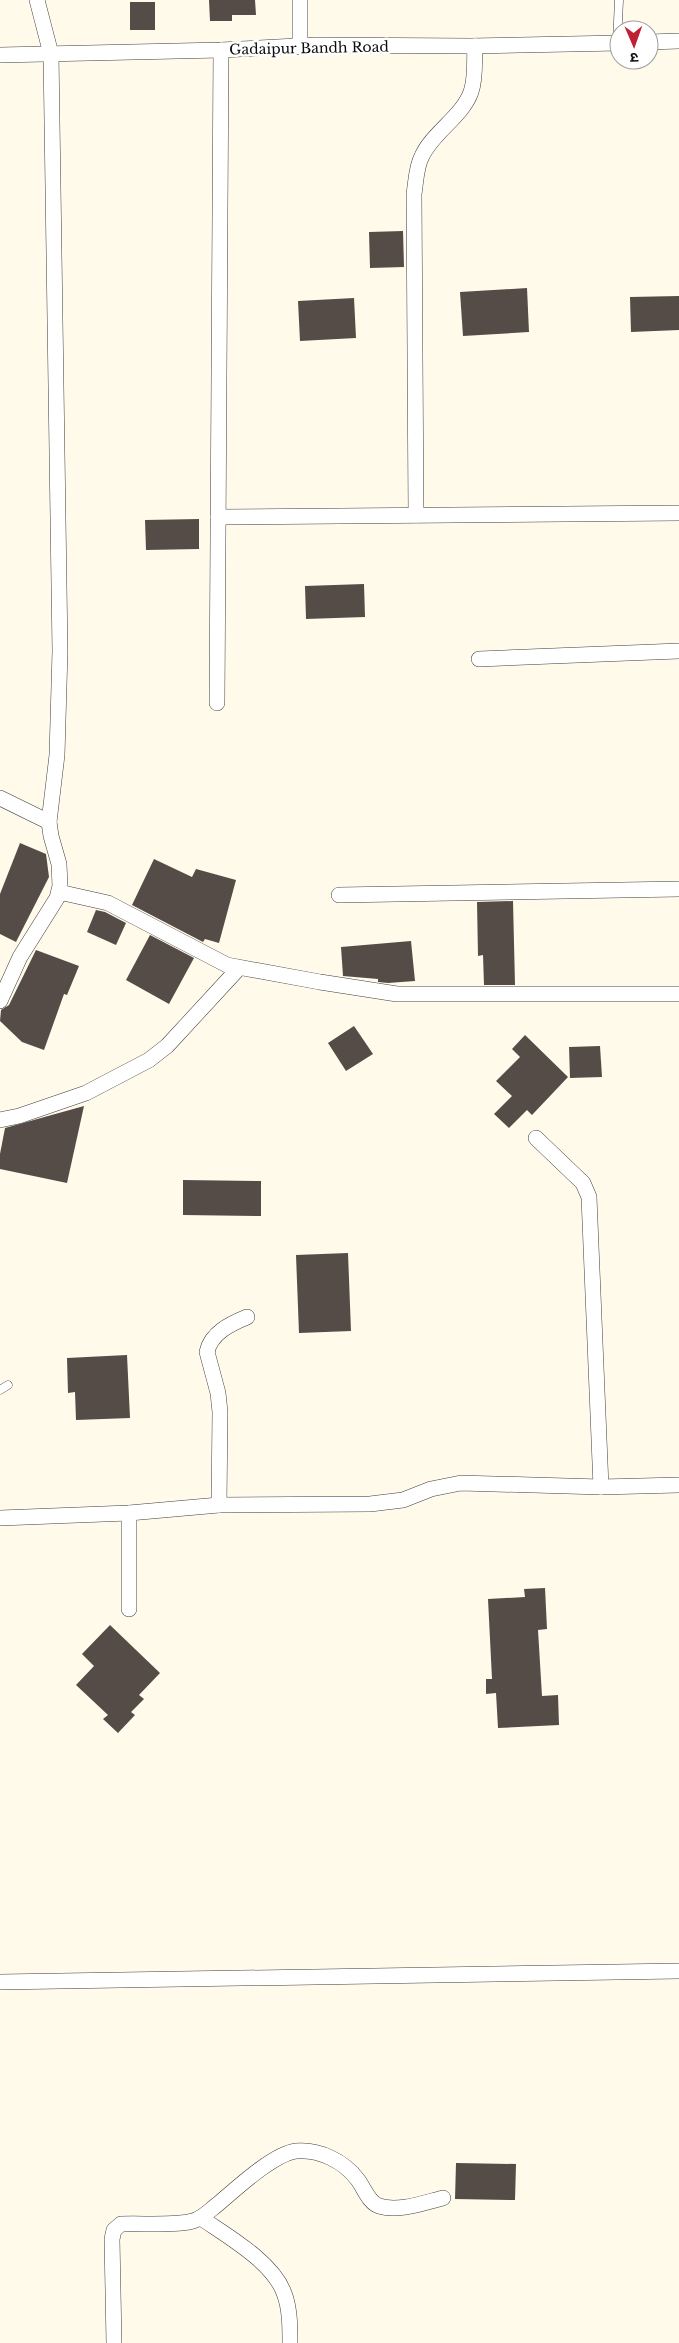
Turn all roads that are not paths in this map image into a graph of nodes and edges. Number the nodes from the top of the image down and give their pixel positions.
1 (37, 0) edge
2 (300, 0) edge
3 (619, 0) edge
4 (619, 20) edge
5 (679, 41) edge
6 (659, 42) edge
7 (609, 43) edge
8 (475, 46) junction
9 (300, 47) junction
10 (221, 50) junction
11 (51, 54) junction
12 (0, 56) edge
13 (679, 513) edge
14 (416, 515) junction
15 (218, 516) junction
16 (679, 651) edge
17 (479, 659) dead end
18 (217, 703) dead end
19 (0, 798) edge
20 (49, 822) junction
21 (679, 889) edge
22 (59, 892) junction
23 (339, 896) dead end
24 (239, 968) junction
25 (679, 994) edge
26 (0, 1000) edge
27 (0, 1120) edge
28 (536, 1138) dead end
29 (247, 1317) dead end
30 (8, 1385) dead end
31 (0, 1390) edge
32 (679, 1485) edge
33 (601, 1487) junction
34 (219, 1505) junction
35 (129, 1513) junction
36 (0, 1518) edge
37 (129, 1609) dead end
38 (679, 1971) edge
39 (0, 1982) edge
40 (443, 2198) dead end
41 (201, 2218) junction
42 (114, 2343) edge
43 (290, 2343) edge

1 - 11 street
2 - 9 street
3 - 4 lane
5 - 6 street
7 - 8 street, Gadaipur Bandh Road
8 - 9 street, Gadaipur Bandh Road
8 - 14 street
9 - 10 street, Gadaipur Bandh Road
10 - 11 street, Gadaipur Bandh Road
10 - 15 street
11 - 12 street, Gadaipur Bandh Road
11 - 20 street
13 - 14 street
14 - 15 street
15 - 18 street
16 - 17 street
19 - 20 street
20 - 22 street
21 - 23 street
22 - 24 street
22 - 26 street
24 - 25 street
24 - 27 street
28 - 33 street
29 - 34 street
30 - 31 lane
32 - 33 street
33 - 34 street
34 - 35 street
35 - 36 street
35 - 37 street
38 - 39 street
40 - 41 street
41 - 42 street
41 - 43 street

